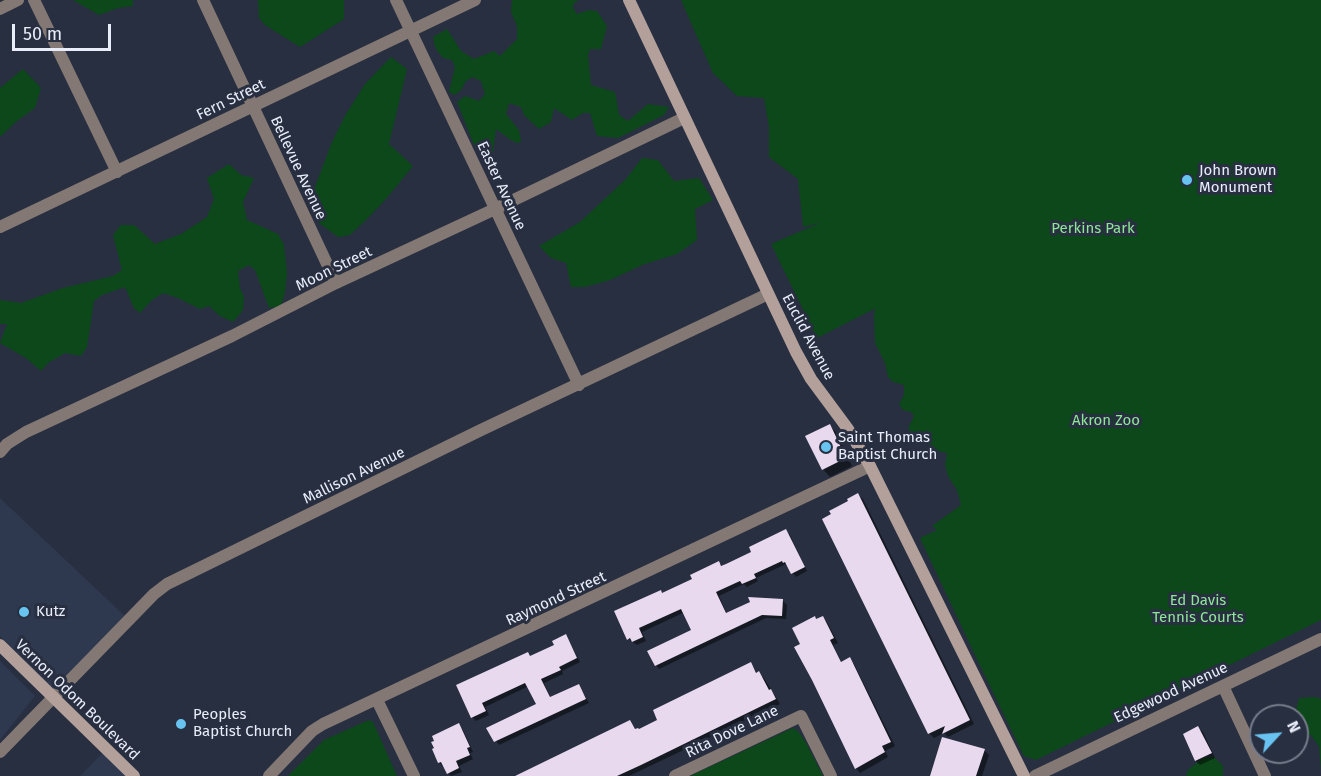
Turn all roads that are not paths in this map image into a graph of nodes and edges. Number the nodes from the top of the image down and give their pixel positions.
1 (18, 0) edge
2 (34, 0) edge
3 (203, 0) edge
4 (396, 0) edge
5 (475, 0) edge
6 (629, 0) edge
7 (0, 9) edge
8 (410, 31) junction
9 (252, 106) junction
10 (684, 118) junction
11 (117, 172) junction
12 (495, 209) junction
13 (0, 227) edge
14 (336, 283) junction
15 (768, 294) junction
16 (579, 385) junction
17 (0, 452) edge
18 (870, 466) junction
19 (1321, 639) edge
20 (0, 645) edge
21 (1223, 686) junction
22 (53, 698) junction
23 (377, 700) junction
24 (0, 752) edge
25 (134, 776) edge
26 (269, 776) edge
27 (414, 776) edge
28 (675, 776) edge
29 (831, 776) edge
30 (1024, 776) edge
31 (1035, 776) edge
32 (1265, 776) edge

1 - 7 street
2 - 11 street
3 - 9 street, Bellevue Avenue
4 - 8 street, Easter Avenue
5 - 8 street, Fern Street
6 - 10 street, Euclid Avenue
8 - 9 street, Fern Street
8 - 12 street, Easter Avenue
9 - 11 street, Fern Street
9 - 14 street, Bellevue Avenue
10 - 12 street, Moon Street
10 - 15 street, Euclid Avenue
11 - 13 street, Fern Street
12 - 14 street, Moon Street
12 - 16 street, Easter Avenue
14 - 17 street, Moon Street
15 - 16 street, Mallison Avenue
15 - 18 street, Euclid Avenue
16 - 22 street, Mallison Avenue
18 - 23 street, Raymond Street
18 - 30 street, Euclid Avenue
19 - 21 street, Edgewood Avenue
20 - 22 street, Vernon Odom Boulevard
21 - 31 street, Edgewood Avenue
21 - 32 street
22 - 24 street, Mallison Avenue
22 - 25 street, Vernon Odom Boulevard
23 - 26 street, Raymond Street
23 - 27 street
28 - 29 street, Rita Dove Lane

